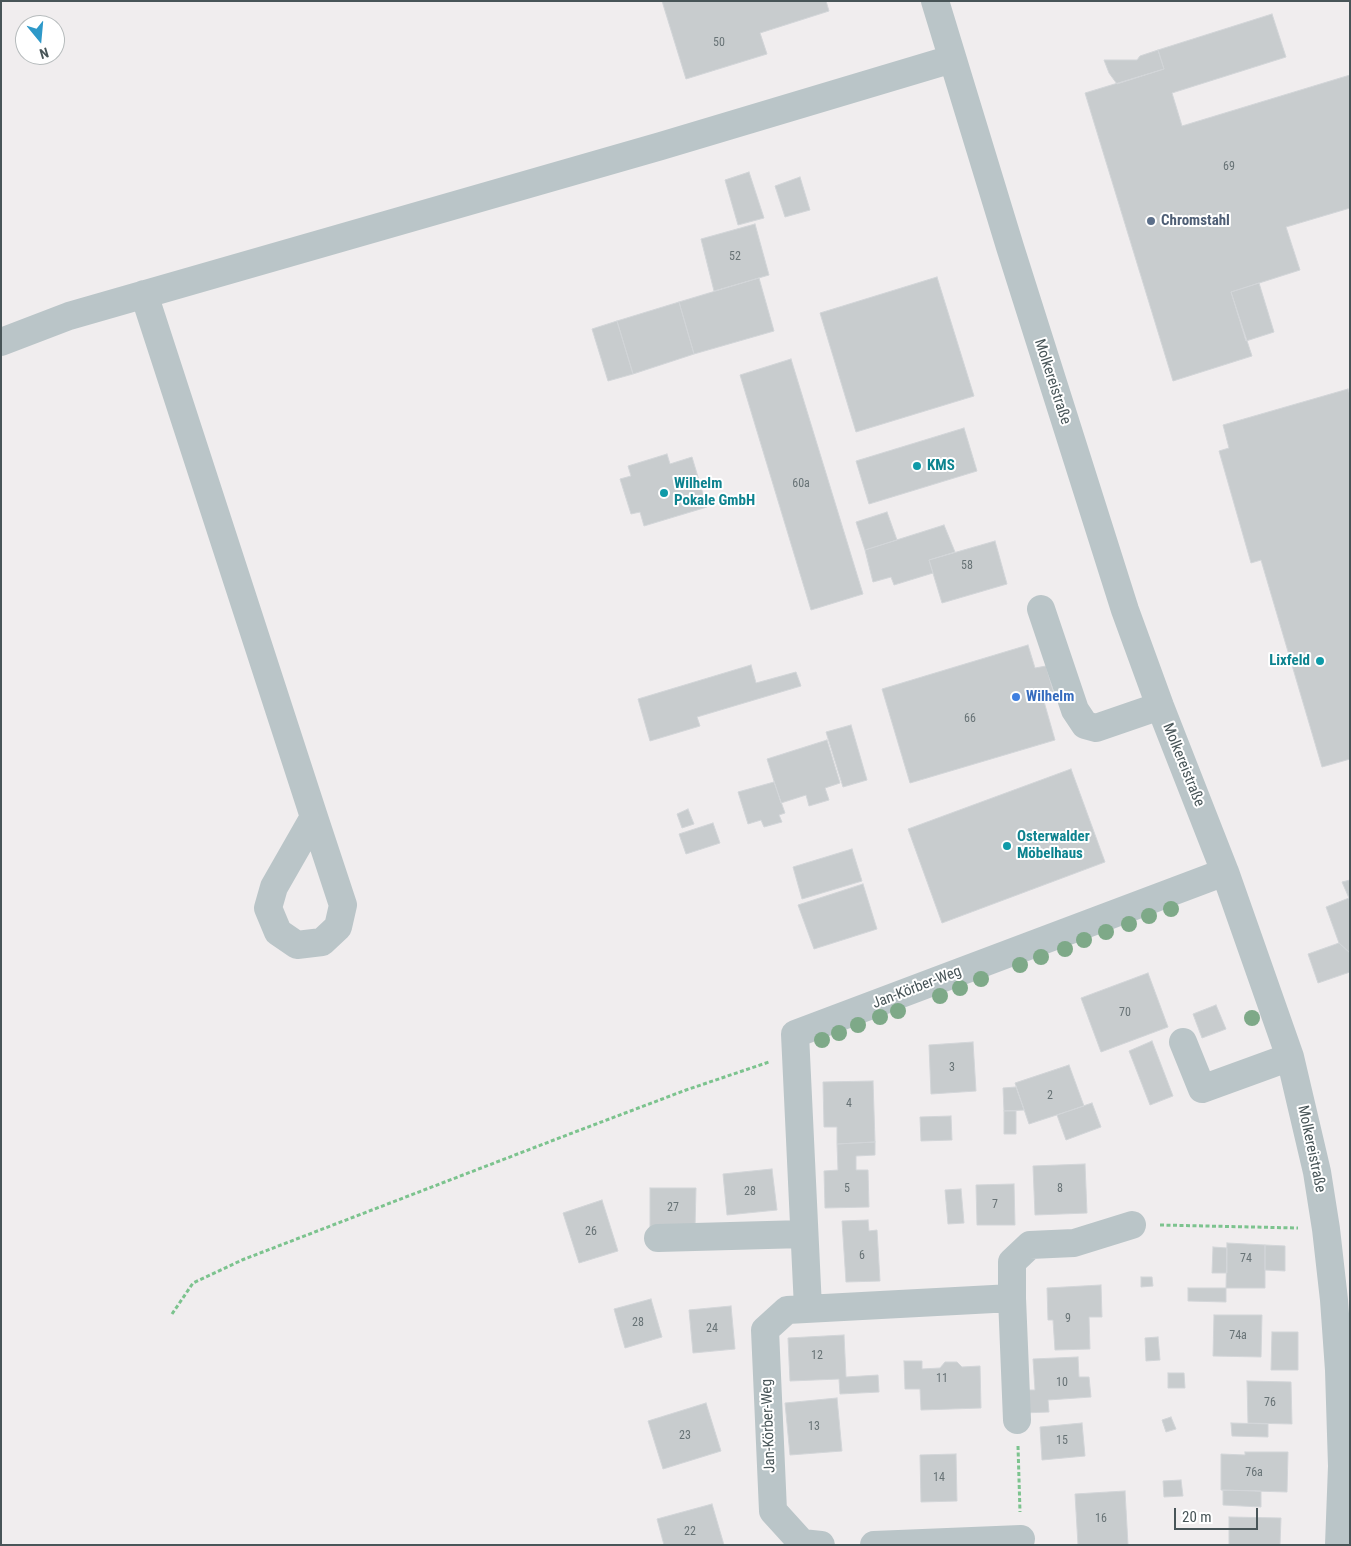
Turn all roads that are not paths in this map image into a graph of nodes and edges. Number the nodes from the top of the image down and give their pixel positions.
1 (935, 1) edge
2 (952, 59) junction
3 (144, 294) junction
4 (1, 342) edge
5 (1041, 609) dead end
6 (1160, 706) junction
7 (314, 817) dead end
8 (1226, 872) junction
9 (1183, 1042) dead end
10 (1290, 1058) junction
11 (1132, 1225) road end
12 (804, 1234) junction
13 (658, 1238) dead end
14 (1000, 1298) junction
15 (808, 1308) junction
16 (1017, 1420) road end
17 (1346, 1465) edge
18 (1021, 1539) road end
19 (821, 1545) edge
20 (874, 1545) edge
21 (1339, 1545) edge

1 - 2 street, Molkereistraße
2 - 3 street
2 - 6 street, Molkereistraße
3 - 4 street
3 - 7 street
5 - 6 street
6 - 8 street, Molkereistraße
8 - 10 street, Molkereistraße
8 - 12 street, Jan-Körber-Weg
9 - 10 street
10 - 17 street, Molkereistraße
11 - 14 street
12 - 13 street
12 - 15 street, Jan-Körber-Weg
14 - 15 street, Jan-Körber-Weg
14 - 16 street
15 - 19 street, Jan-Körber-Weg
17 - 21 street, Molkereistraße
18 - 20 street

